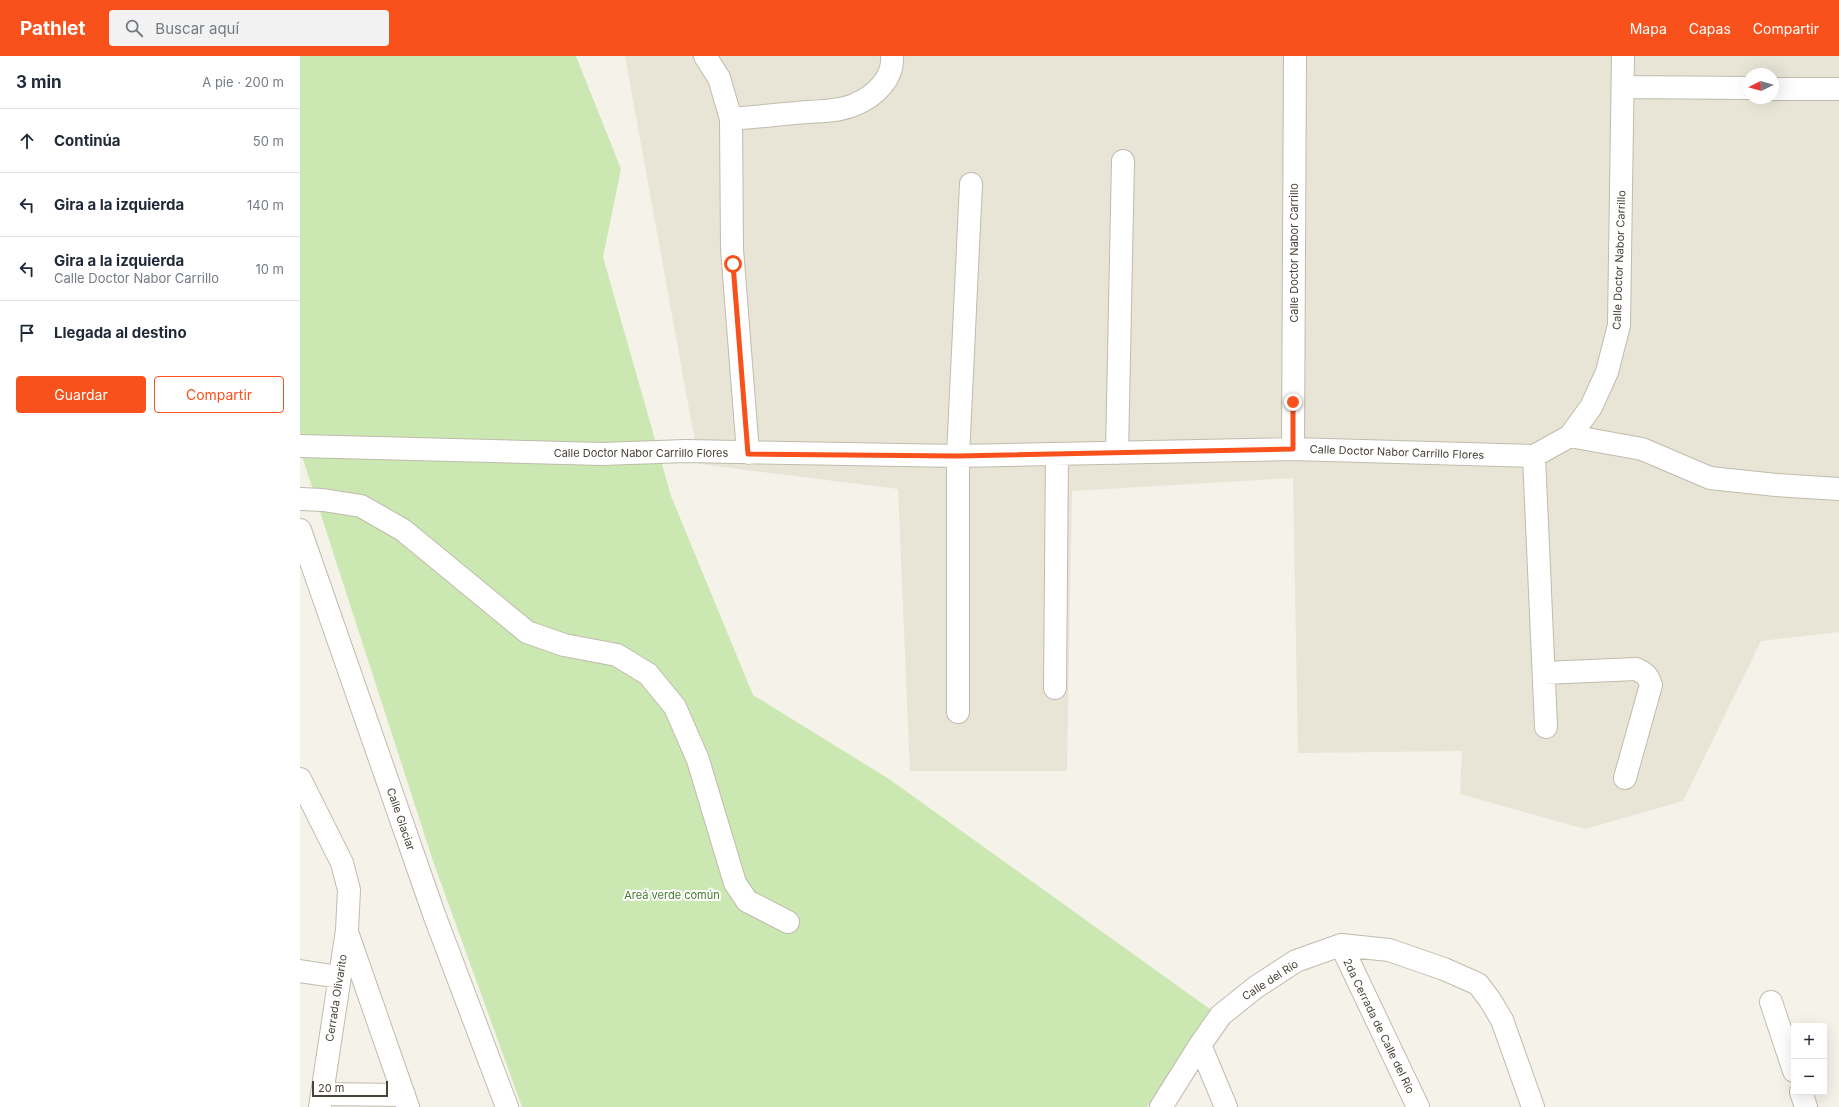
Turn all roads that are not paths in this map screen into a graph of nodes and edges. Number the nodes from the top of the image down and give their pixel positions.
1 (705, 56) edge
2 (892, 56) edge
3 (1295, 56) edge
4 (1623, 56) edge
5 (1623, 87) junction
6 (1743, 88) edge
7 (1779, 89) edge
8 (1839, 89) edge
9 (731, 119) junction
10 (1123, 161) dead end
11 (971, 184) dead end
12 (1570, 436) junction
13 (300, 446) edge
14 (1293, 449) junction
15 (1117, 453) junction
16 (748, 454) junction
17 (1057, 454) junction
18 (958, 456) junction
19 (1534, 456) junction
20 (1839, 489) edge
21 (300, 499) edge
22 (300, 530) edge
23 (1544, 673) junction
24 (1055, 688) dead end
25 (958, 712) dead end
26 (1546, 728) dead end
27 (1625, 778) dead end
28 (300, 779) edge
29 (788, 922) dead end
30 (347, 930) junction
31 (1341, 945) junction
32 (300, 971) edge
33 (339, 978) junction
34 (1771, 1002) dead end
35 (1200, 1045) junction
36 (1791, 1062) edge
37 (1802, 1095) edge
38 (321, 1101) edge
39 (406, 1101) edge
40 (506, 1107) edge
41 (1161, 1107) edge
42 (1226, 1107) edge
43 (1418, 1107) edge
44 (1534, 1107) edge
45 (1806, 1107) edge

1 - 9 street
2 - 9 street
3 - 14 street, Calle Doctor Nabor Carrillo
4 - 5 street, Calle Doctor Nabor Carrillo
5 - 6 street
5 - 12 street, Calle Doctor Nabor Carrillo
7 - 8 street
9 - 16 street
10 - 15 street
11 - 18 street
12 - 19 street, Calle Doctor Nabor Carrillo
12 - 20 street
13 - 16 street, Calle Doctor Nabor Carrillo Flores
14 - 15 street, Calle Doctor Nabor Carrillo Flores
14 - 19 street, Calle Doctor Nabor Carrillo Flores
15 - 17 street, Calle Doctor Nabor Carrillo Flores
16 - 18 street, Calle Doctor Nabor Carrillo Flores
17 - 18 street, Calle Doctor Nabor Carrillo Flores
17 - 24 street
18 - 25 street
19 - 23 street
21 - 29 street
22 - 40 street, Calle Glaciar
23 - 26 street
23 - 27 street
28 - 30 street, Cerrada Olivarito
30 - 33 street, Cerrada Olivarito
30 - 39 street
31 - 35 street, Calle del Río
31 - 43 street, 2da Cerrada de Calle del Río
31 - 44 street, Calle del Río
32 - 33 street
33 - 38 street, Cerrada Olivarito
34 - 36 street
35 - 41 street, Calle del Río
35 - 42 street
37 - 45 street
38 - 39 street

